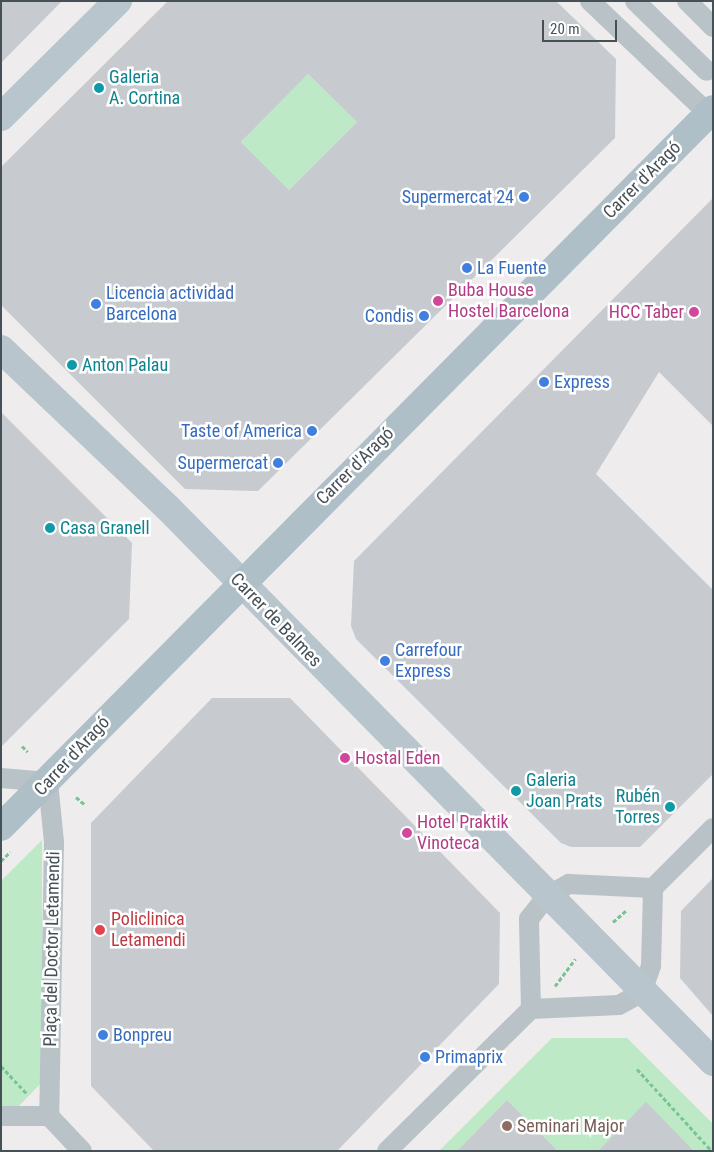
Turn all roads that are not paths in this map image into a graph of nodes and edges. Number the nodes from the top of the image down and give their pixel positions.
1 (118, 1) edge
2 (590, 1) edge
3 (634, 1) edge
4 (686, 1) edge
5 (713, 27) edge
6 (707, 71) dead end
7 (711, 113) edge
8 (1, 117) edge
9 (1, 348) edge
10 (240, 583) junction
11 (1, 778) edge
12 (48, 782) junction
13 (1, 827) edge
14 (713, 828) edge
15 (653, 888) junction
16 (547, 896) junction
17 (642, 992) junction
18 (531, 1009) junction
19 (713, 1062) edge
20 (1, 1116) edge
21 (49, 1116) junction
22 (82, 1151) edge
23 (387, 1151) edge

1 - 8 main road
2 - 7 street
3 - 6 street
4 - 5 street
7 - 10 main road, Carrer d'Aragó
9 - 10 main road, Carrer de Balmes
10 - 12 main road, Carrer d'Aragó
10 - 16 main road, Carrer de Balmes
11 - 12 street
12 - 13 main road, Carrer d'Aragó
12 - 21 street, Plaça del Doctor Letamendi
14 - 15 street
15 - 16 street
15 - 17 street
16 - 17 main road, Carrer de Balmes
16 - 18 street
17 - 18 street
17 - 19 main road, Carrer de Balmes
18 - 23 street
20 - 21 street
21 - 22 street

